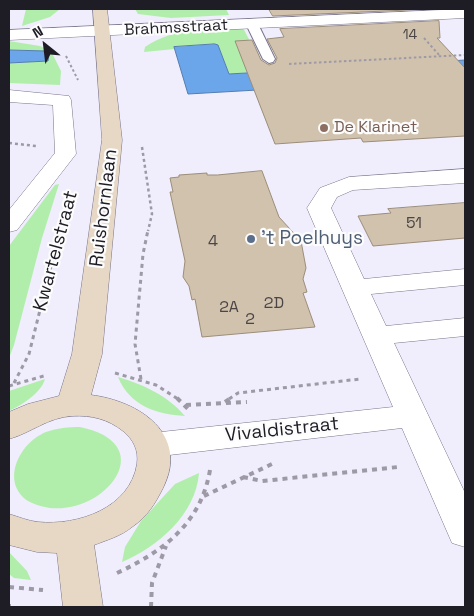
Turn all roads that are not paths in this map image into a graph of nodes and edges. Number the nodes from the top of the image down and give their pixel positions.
1 (100, 9) edge
2 (244, 9) edge
3 (462, 9) edge
4 (415, 12) edge
5 (465, 12) edge
6 (252, 24) junction
7 (101, 32) junction
8 (9, 35) edge
9 (269, 59) road end
10 (9, 96) edge
11 (465, 176) edge
12 (9, 225) edge
13 (465, 278) edge
14 (354, 288) junction
15 (465, 327) edge
16 (376, 336) junction
17 (72, 405) junction
18 (412, 416) junction
19 (9, 427) edge
20 (152, 444) junction
21 (9, 529) edge
22 (465, 532) edge
23 (74, 536) junction
24 (83, 607) edge

1 - 7 main road, Ruishornlaan
2 - 6 street
3 - 5 street
4 - 5 street, Brahmsstraat
4 - 6 street, Brahmsstraat
6 - 7 street, Brahmsstraat
6 - 9 lane, Brahmsstraat
7 - 8 street, Brahmsstraat
7 - 17 main road, Ruishornlaan
10 - 12 street, Kwartelstraat
11 - 14 street
13 - 14 street
14 - 16 street
15 - 16 street
16 - 18 street
17 - 19 main road
17 - 20 main road
18 - 20 street, Vivaldistraat
18 - 22 street
20 - 23 main road
21 - 23 main road
23 - 24 main road

